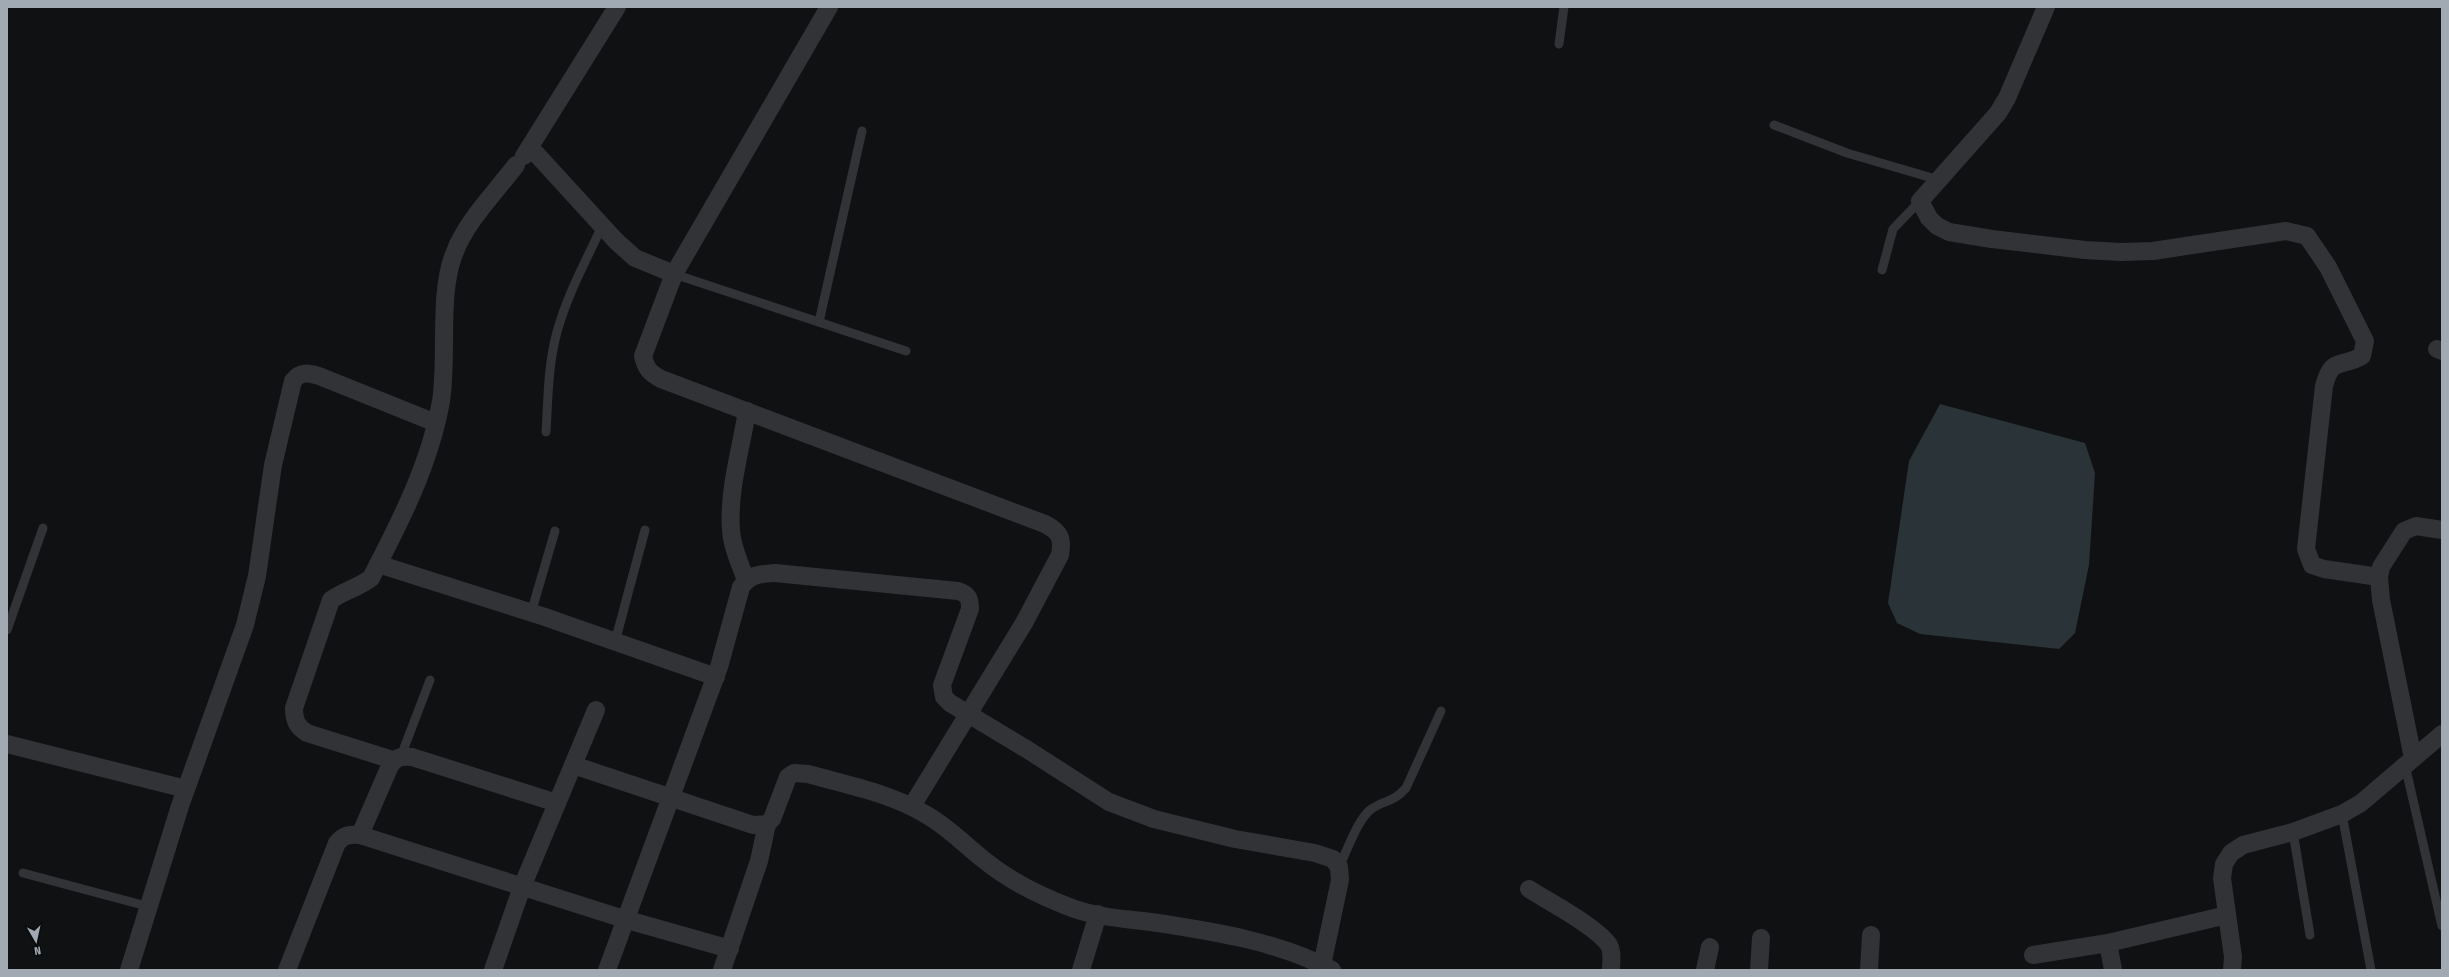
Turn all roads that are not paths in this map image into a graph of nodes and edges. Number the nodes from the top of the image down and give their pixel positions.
1 (617, 7) edge
2 (829, 7) edge
3 (1564, 7) edge
4 (2046, 7) edge
5 (1559, 44) dead end
6 (1774, 125) dead end
7 (862, 131) dead end
8 (524, 156) junction
9 (1938, 180) junction
10 (1920, 201) junction
11 (602, 226) junction
12 (1882, 270) dead end
13 (674, 274) junction
14 (820, 322) junction
15 (906, 350) dead end
16 (747, 411) junction
17 (436, 423) junction
18 (546, 432) dead end
19 (43, 528) dead end
20 (645, 530) dead end
21 (2442, 530) edge
22 (555, 531) dead end
23 (378, 564) junction
24 (2379, 577) junction
25 (746, 580) junction
26 (531, 613) junction
27 (7, 630) edge
28 (615, 642) junction
29 (716, 677) junction
30 (430, 680) dead end
31 (596, 710) dead end
32 (1441, 711) dead end
33 (968, 714) junction
34 (2442, 734) edge
35 (7, 744) edge
36 (397, 758) junction
37 (2409, 761) junction
38 (573, 765) junction
39 (186, 789) junction
40 (671, 798) junction
41 (557, 803) junction
42 (912, 806) junction
43 (2342, 814) junction
44 (767, 824) junction
45 (2293, 832) junction
46 (360, 835) junction
47 (1339, 867) junction
48 (22, 873) dead end
49 (522, 887) junction
50 (1529, 889) dead end
51 (150, 907) junction
52 (1098, 914) junction
53 (2227, 915) junction
54 (624, 919) junction
55 (2442, 926) edge
56 (1871, 935) dead end
57 (2310, 935) dead end
58 (1761, 938) dead end
59 (2108, 943) junction
60 (1710, 947) dead end
61 (730, 949) junction
62 (2033, 955) dead end
63 (1326, 968) edge
64 (130, 970) edge
65 (287, 970) edge
66 (493, 970) edge
67 (607, 970) edge
68 (722, 970) edge
69 (1081, 970) edge
70 (1611, 970) edge
71 (1705, 970) edge
72 (1759, 970) edge
73 (1869, 970) edge
74 (2113, 970) edge
75 (2232, 970) edge
76 (2371, 970) edge

1 - 8 street
2 - 13 street
3 - 5 lane
4 - 9 street
6 - 9 lane
7 - 14 lane
8 - 11 street
8 - 17 street
9 - 10 street
10 - 12 lane
10 - 24 street
11 - 13 street
11 - 18 lane
13 - 14 lane
13 - 16 street
14 - 15 lane
16 - 25 street
16 - 33 street
17 - 23 street
17 - 39 street
19 - 27 lane
20 - 28 lane
21 - 24 street
22 - 26 lane
23 - 26 street
23 - 36 street
24 - 37 street
25 - 29 street
25 - 33 street
26 - 28 street
28 - 29 street
29 - 40 street
30 - 36 lane
31 - 38 street
32 - 47 lane
33 - 42 street
33 - 47 street
34 - 37 street
35 - 39 street
36 - 41 street
36 - 46 street
37 - 43 street
37 - 55 lane
38 - 40 street
38 - 41 street
39 - 51 street
40 - 44 street
40 - 54 street
41 - 49 street
42 - 44 street
42 - 52 street
43 - 45 street
43 - 76 lane
44 - 61 street
45 - 53 street
45 - 57 lane
46 - 49 street
46 - 65 street
47 - 63 street
48 - 51 lane
49 - 54 street
49 - 66 street
50 - 70 street
51 - 64 street
52 - 63 street
52 - 69 street
53 - 59 street
53 - 75 street
54 - 61 street
54 - 67 street
56 - 73 street
58 - 72 street
59 - 62 street
59 - 74 street
60 - 71 street
61 - 68 street

